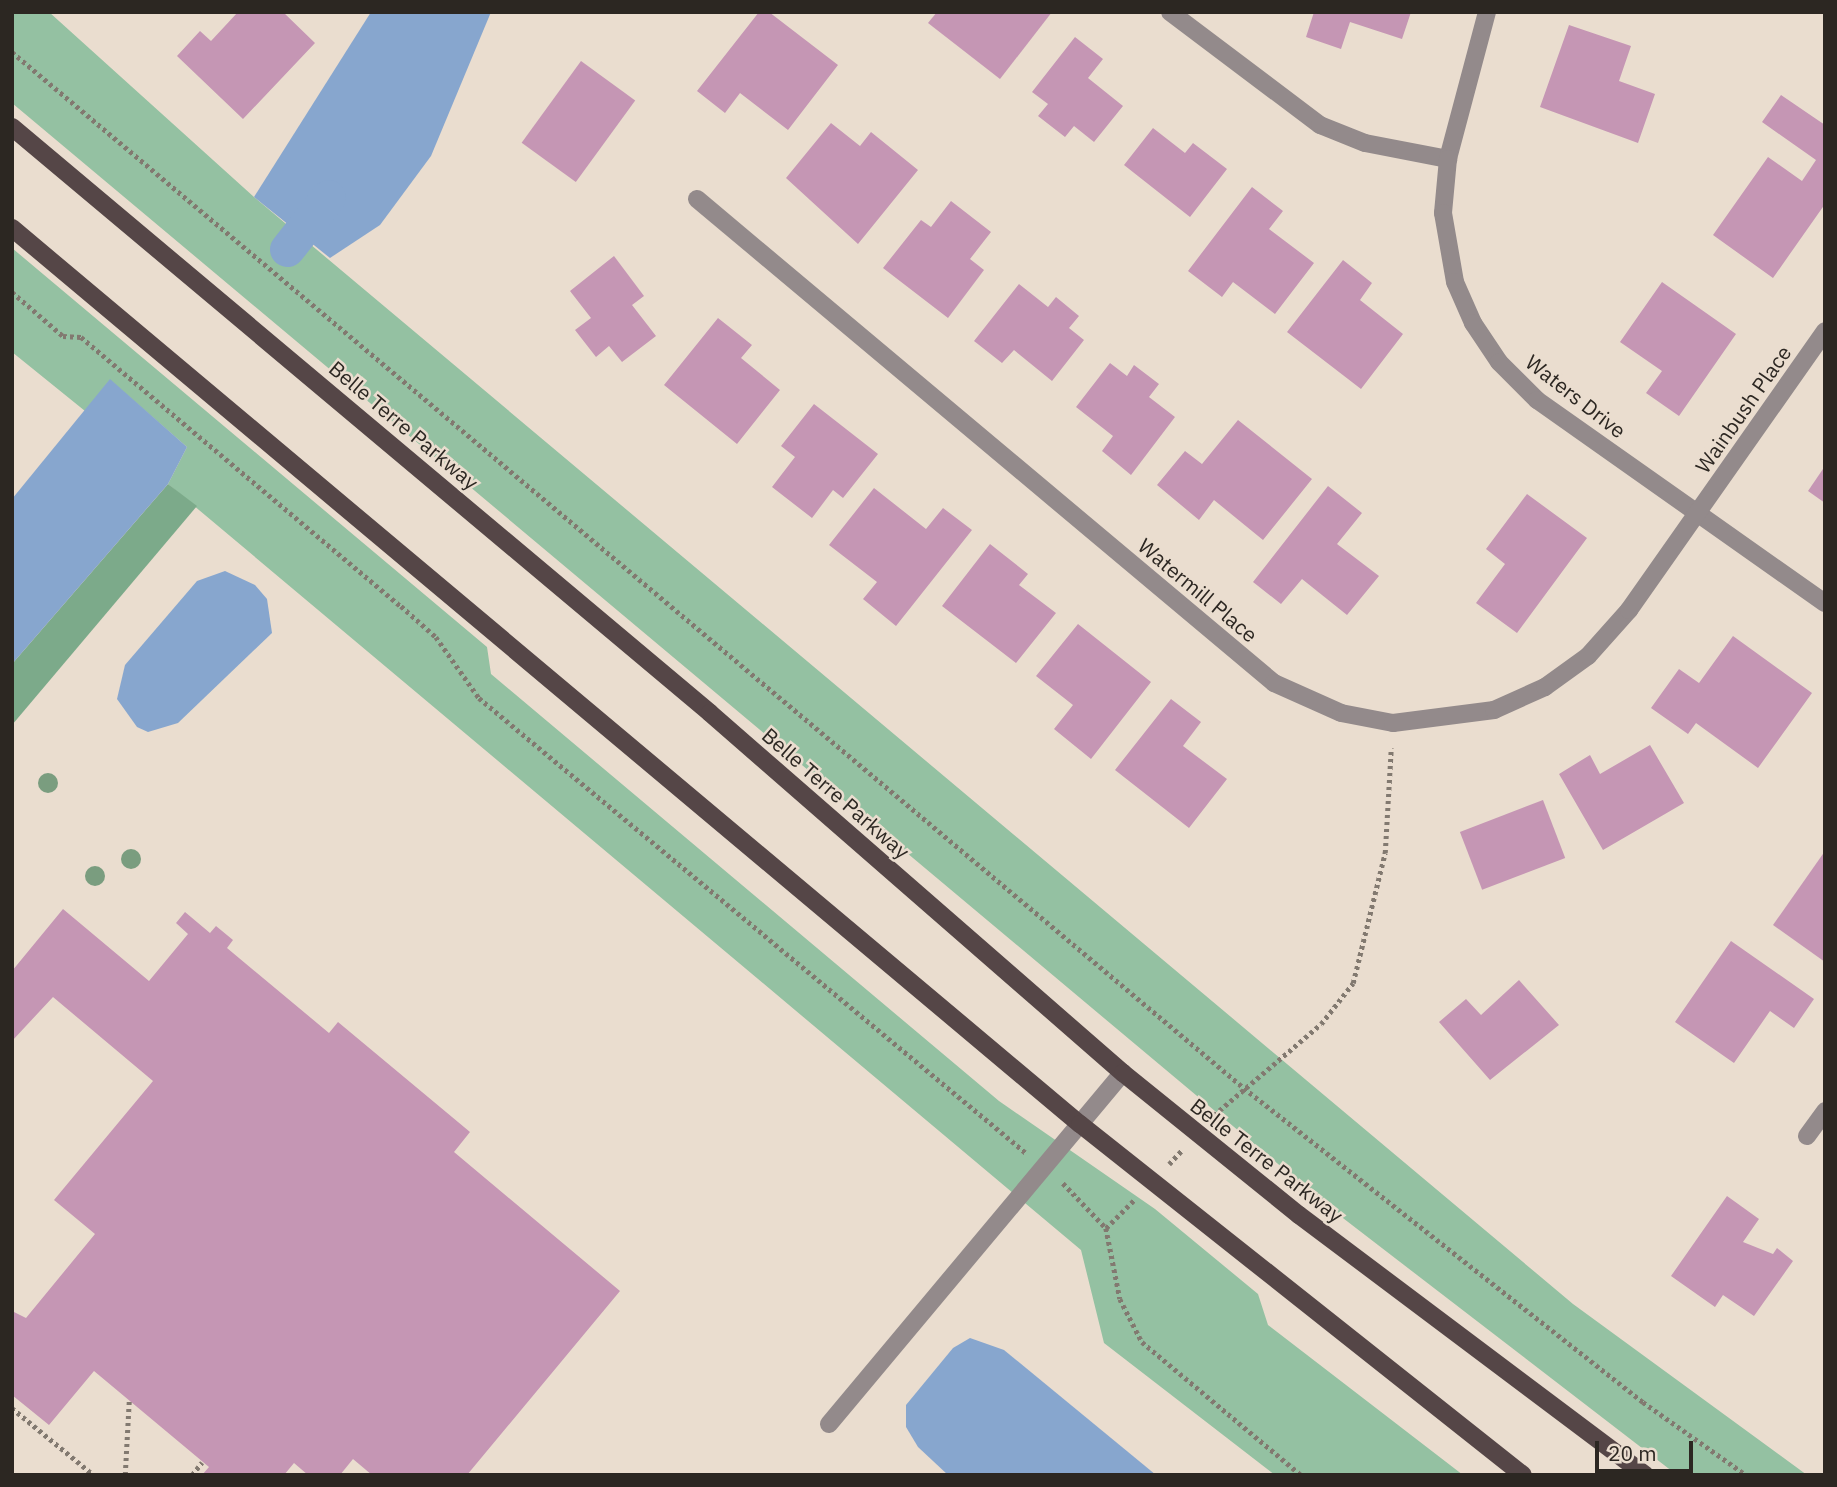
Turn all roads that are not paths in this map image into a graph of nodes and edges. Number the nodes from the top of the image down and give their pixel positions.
1 (1171, 12) edge
2 (1487, 12) edge
3 (12, 127) edge
4 (1448, 159) junction
5 (697, 200) dead end
6 (12, 228) edge
7 (1825, 331) edge
8 (1698, 514) junction
9 (1825, 603) edge
10 (1123, 1073) junction
11 (1825, 1111) edge
12 (1080, 1124) junction
13 (1807, 1136) dead end
14 (829, 1424) dead end
15 (1523, 1475) edge
16 (1645, 1475) edge

1 - 4 street
2 - 4 street, Waters Drive
3 - 10 main road, Belle Terre Parkway
4 - 8 street, Waters Drive
5 - 8 street, Watermill Place
6 - 12 main road
7 - 8 street, Wainbush Place
8 - 9 street, Waters Drive
10 - 12 street
10 - 16 main road, Belle Terre Parkway
11 - 13 street
12 - 14 street
12 - 15 main road

